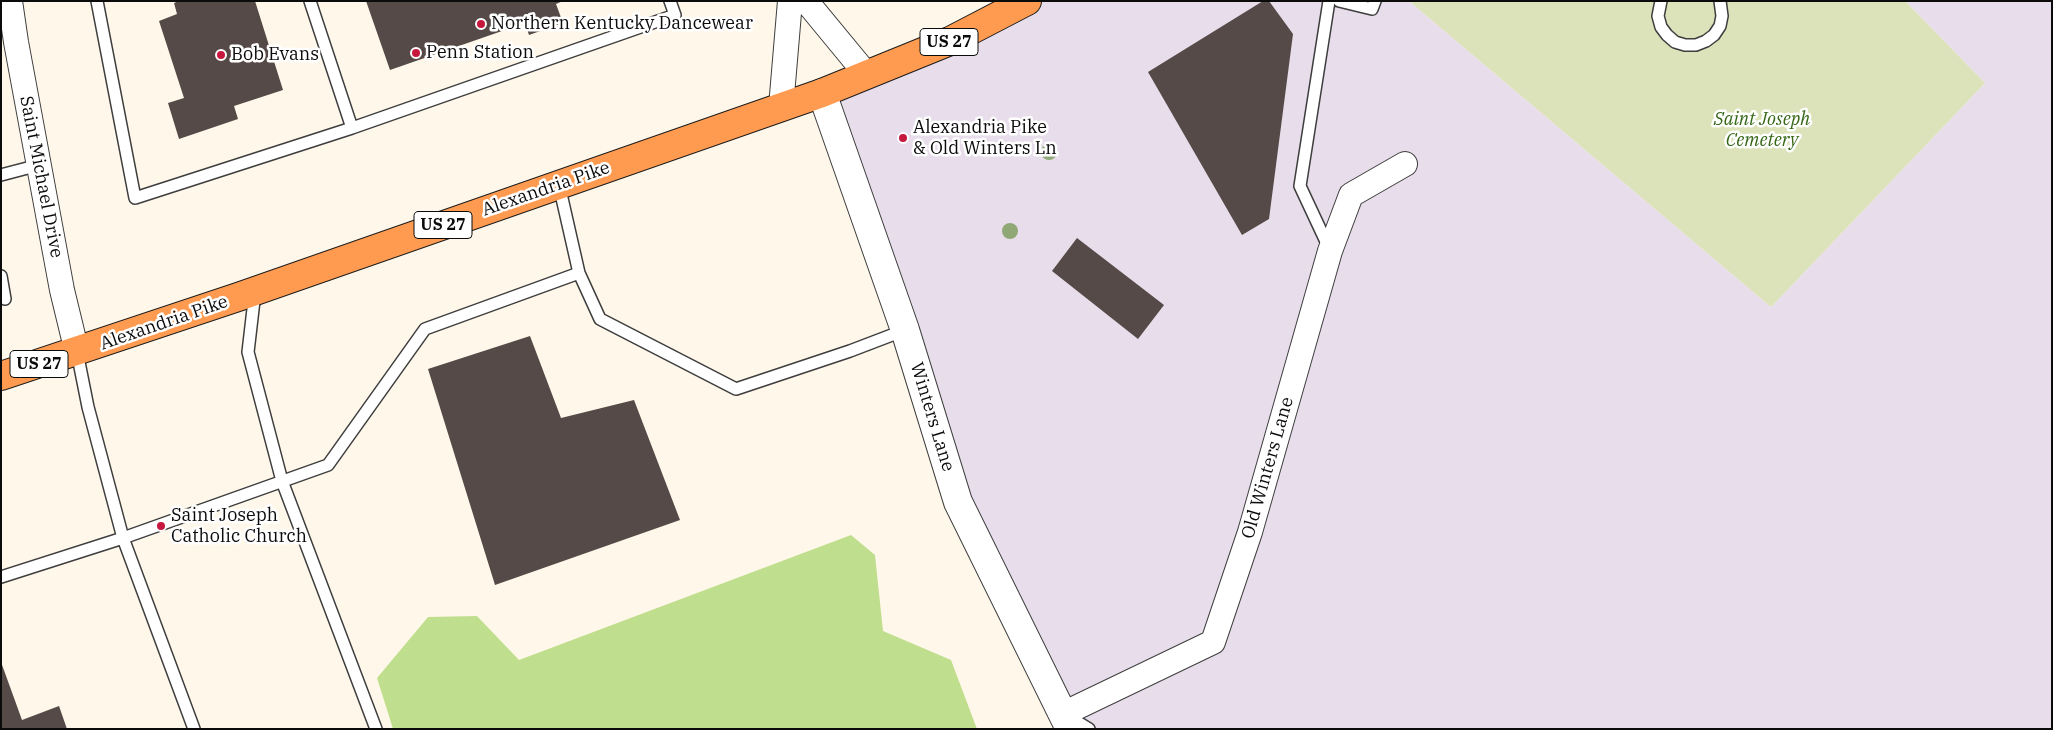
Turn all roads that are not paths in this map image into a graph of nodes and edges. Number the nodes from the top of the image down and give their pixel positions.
1 (10, 1) edge
2 (97, 1) edge
3 (310, 1) edge
4 (670, 1) edge
5 (790, 1) edge
6 (806, 1) edge
7 (1027, 1) edge
8 (1329, 1) edge
9 (1339, 1) edge
10 (1375, 1) edge
11 (1661, 1) edge
12 (1720, 1) edge
13 (867, 74) junction
14 (822, 93) junction
15 (781, 107) junction
16 (352, 128) junction
17 (1406, 164) dead end
18 (39, 165) junction
19 (1, 175) edge
20 (559, 185) junction
21 (1330, 251) junction
22 (579, 273) junction
23 (1, 276) edge
24 (255, 290) junction
25 (4, 299) dead end
26 (904, 330) junction
27 (77, 352) junction
28 (1, 376) edge
29 (282, 481) junction
30 (123, 538) junction
31 (1, 577) edge
32 (1066, 721) edge
33 (194, 729) edge
34 (376, 729) edge
35 (1089, 729) edge

1 - 18 street, Saint Michael Drive
2 - 16 lane
3 - 16 lane
4 - 16 lane
5 - 15 street
6 - 13 street
7 - 13 highway, Alexandria Pike / US 27
8 - 21 lane
9 - 10 lane
11 - 12 lane
13 - 14 highway, Alexandria Pike / US 27
14 - 15 highway, Alexandria Pike / US 27
14 - 26 street, Winters Lane
15 - 20 highway, Alexandria Pike / US 27
17 - 21 street, Old Winters Lane
18 - 19 lane
18 - 27 street, Saint Michael Drive
20 - 22 lane
20 - 24 highway, Alexandria Pike / US 27
21 - 32 street, Old Winters Lane
22 - 26 lane
22 - 29 lane
23 - 25 lane
24 - 27 highway, Alexandria Pike / US 27
24 - 29 lane
26 - 32 street, Winters Lane
27 - 28 highway, Alexandria Pike / US 27
27 - 30 lane
29 - 30 lane
29 - 34 lane
30 - 31 lane
30 - 33 lane
32 - 35 lane

